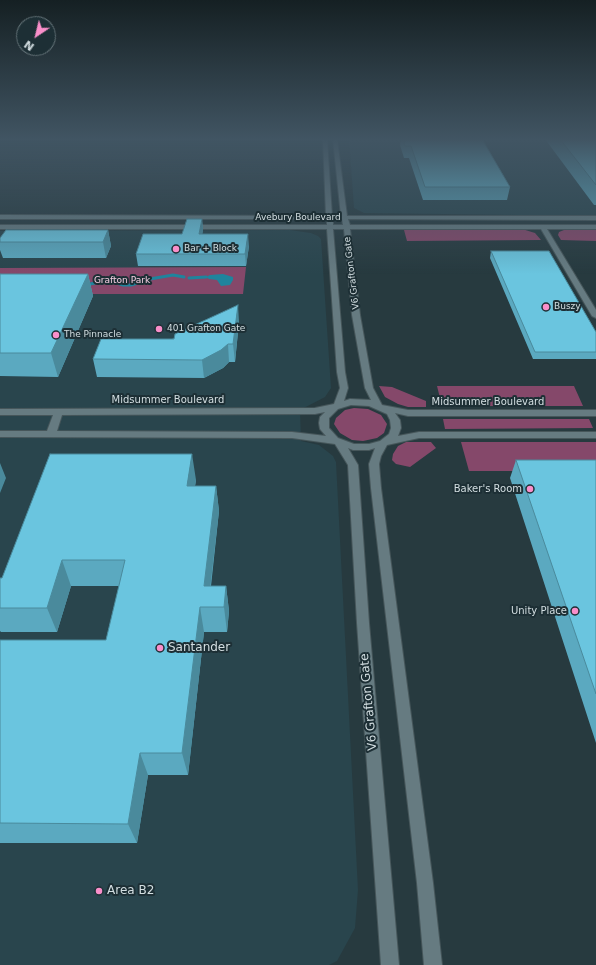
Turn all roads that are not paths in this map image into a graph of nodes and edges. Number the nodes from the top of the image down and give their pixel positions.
1 (328, 184) edge
2 (340, 184) edge
3 (0, 218) edge
4 (330, 218) junction
5 (344, 218) junction
6 (596, 218) edge
7 (0, 227) edge
8 (330, 227) junction
9 (346, 227) junction
10 (543, 227) junction
11 (596, 227) edge
12 (596, 316) edge
13 (336, 406) junction
14 (379, 406) junction
15 (60, 411) junction
16 (0, 412) edge
17 (596, 413) edge
18 (0, 434) edge
19 (51, 434) junction
20 (596, 435) edge
21 (337, 441) junction
22 (384, 443) junction
23 (390, 965) edge
24 (433, 965) edge

1 - 4 street, V6 Grafton Gate
2 - 5 street, V6 Grafton Gate
3 - 4 street, Avebury Boulevard
4 - 5 street, Avebury Boulevard
4 - 8 street, V6 Grafton Gate
5 - 6 street, Avebury Boulevard
5 - 9 street, V6 Grafton Gate
7 - 8 street, Avebury Boulevard
8 - 9 street, Avebury Boulevard
8 - 13 street, V6 Grafton Gate
9 - 10 street, Avebury Boulevard
9 - 14 street, V6 Grafton Gate
10 - 11 street, Avebury Boulevard
10 - 12 street
13 - 14 street
13 - 15 street, Midsummer Boulevard
13 - 21 street
14 - 17 street, Midsummer Boulevard
14 - 22 street
15 - 16 street, Midsummer Boulevard
15 - 19 street
18 - 19 street
19 - 21 street
20 - 22 street
21 - 22 street
21 - 23 street, V6 Grafton Gate
22 - 24 street

